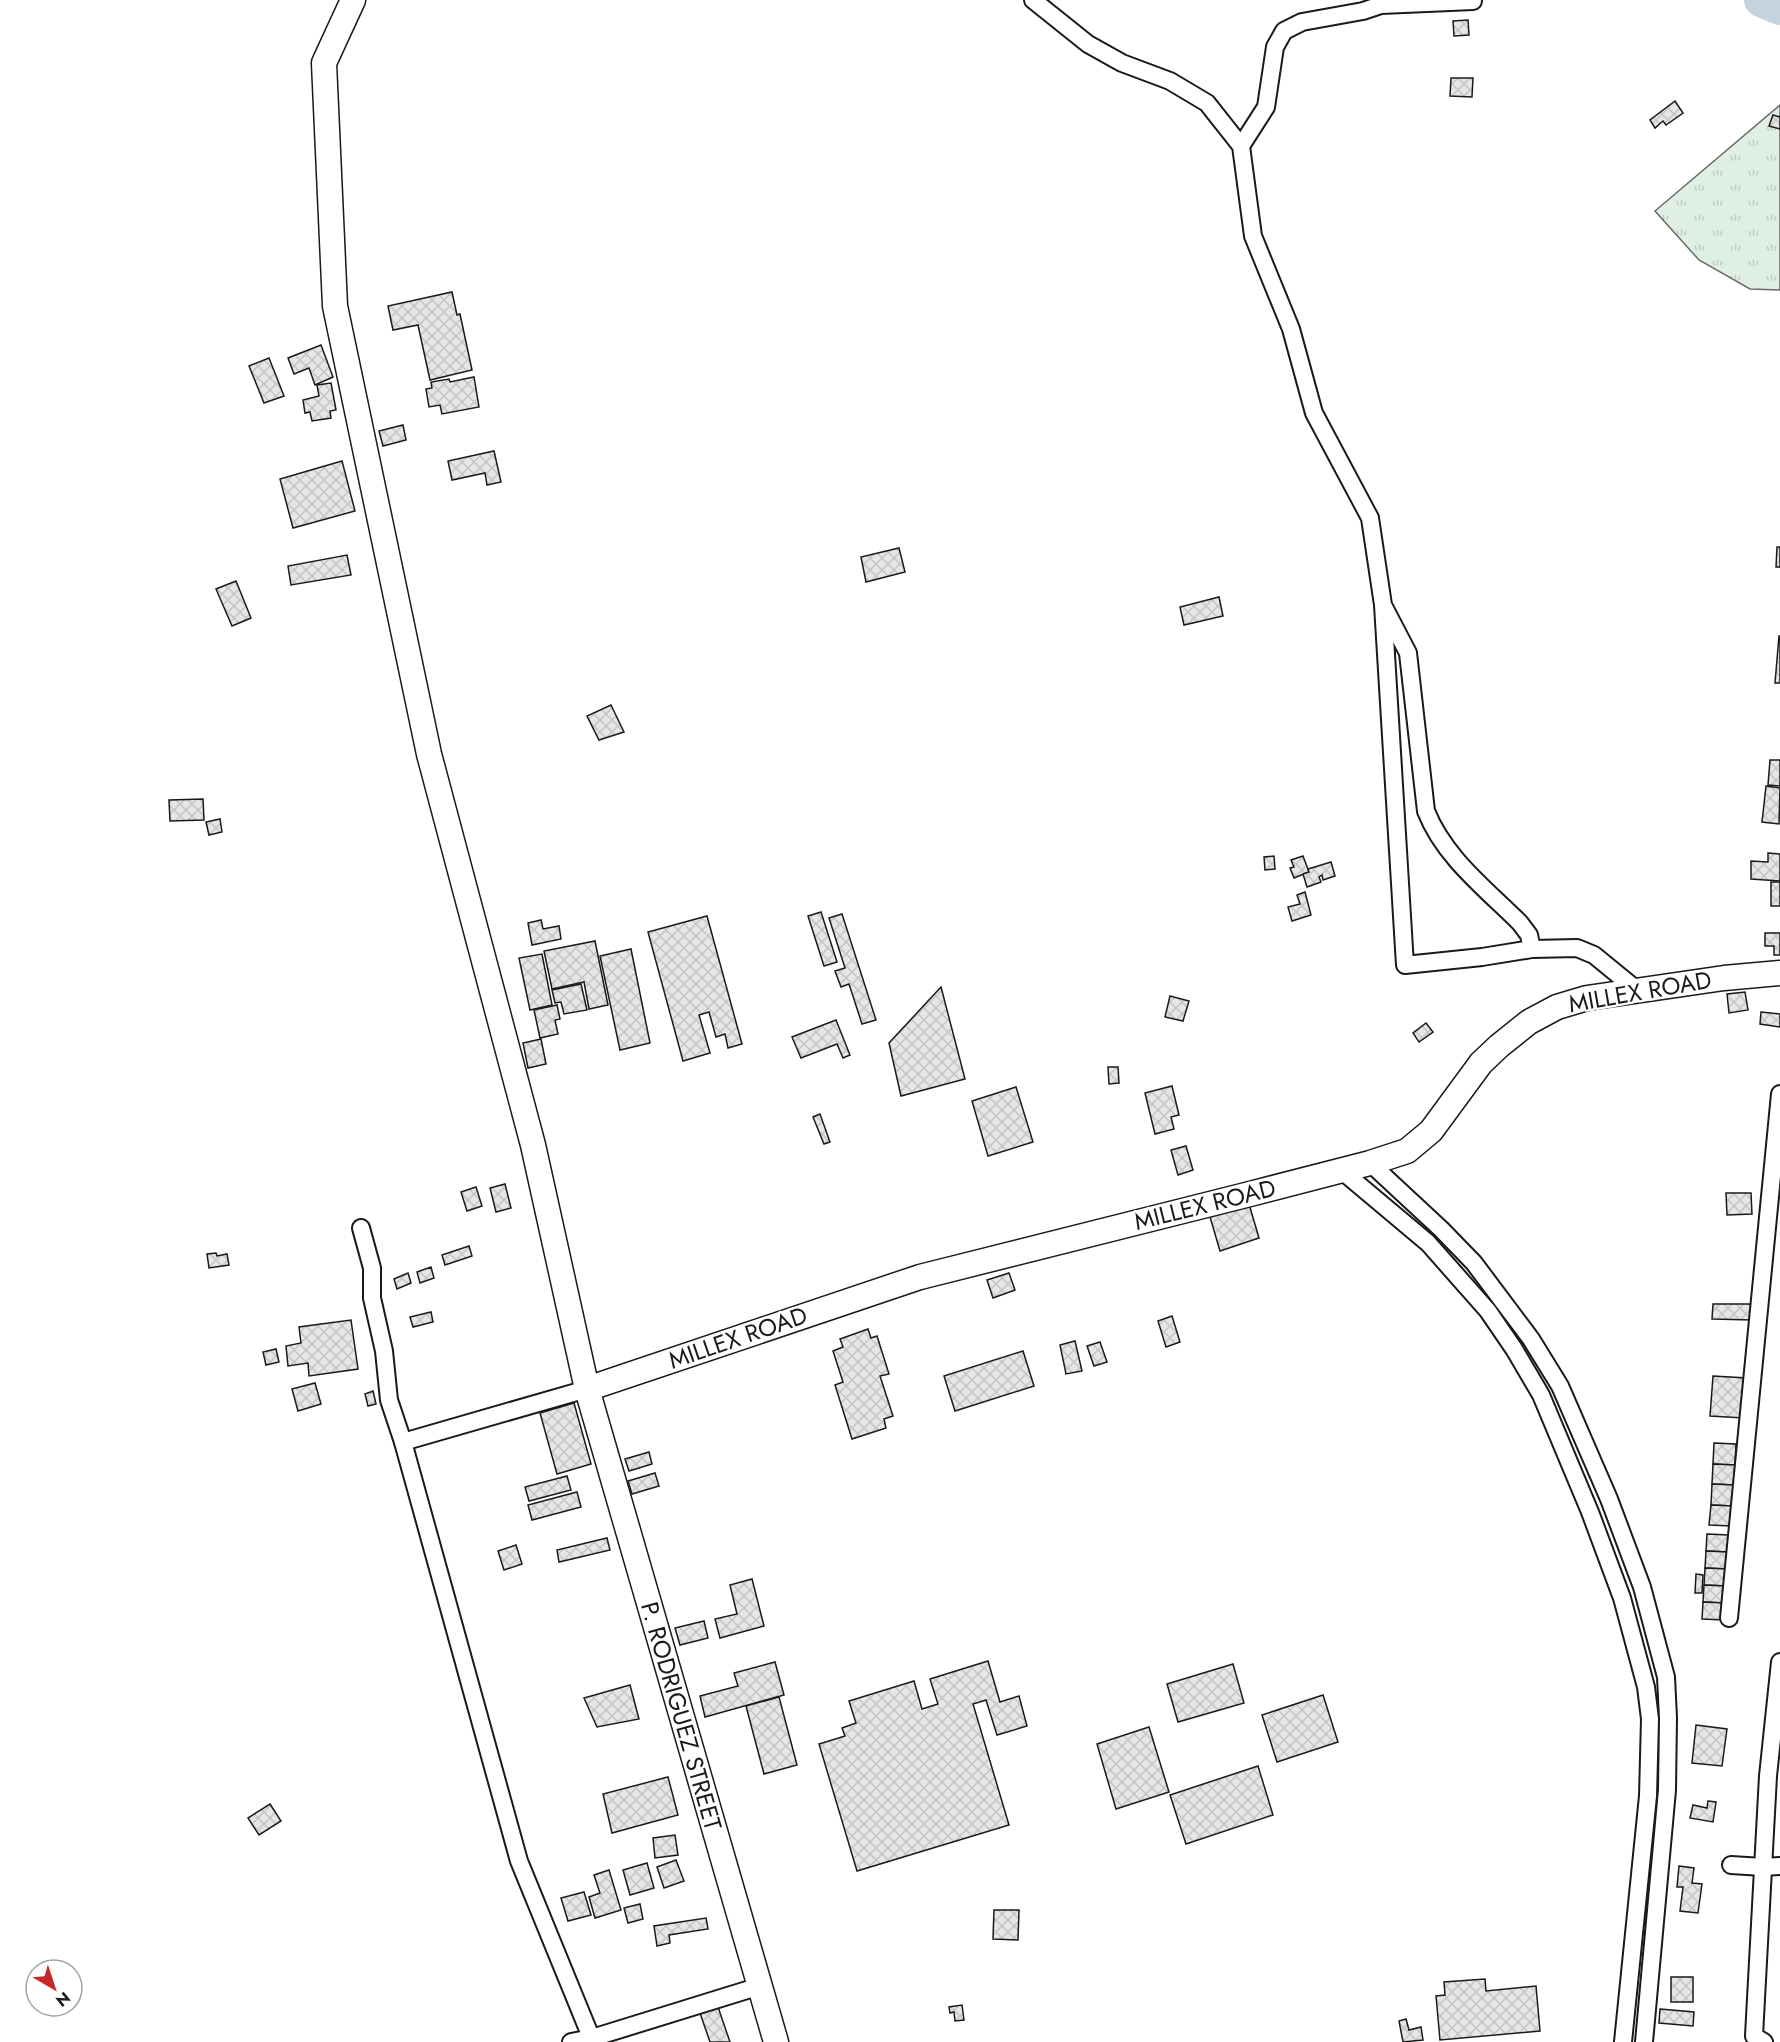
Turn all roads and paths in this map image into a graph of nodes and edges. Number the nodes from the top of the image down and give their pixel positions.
1 (353, 0) edge
2 (1033, 0) edge
3 (1473, 1) edge
4 (1240, 146) junction
5 (1383, 605) junction
6 (1532, 949) junction
7 (1780, 973) edge
8 (1638, 991) junction
9 (1780, 1094) edge
10 (1370, 1163) junction
11 (1341, 1170) junction
12 (361, 1228) dead end
13 (587, 1389) junction
14 (403, 1442) junction
15 (1729, 1618) dead end
16 (1780, 1667) edge
17 (1774, 1775) edge
18 (1731, 1865) dead end
19 (1780, 1866) edge
20 (1762, 1867) junction
21 (760, 1986) junction
22 (1780, 2039) edge
23 (593, 2040) edge
24 (571, 2042) edge
25 (776, 2042) edge
26 (1623, 2042) edge
27 (1644, 2042) edge
28 (1765, 2042) edge

1 - 13 street, P. RODRIGUEZ STREET
2 - 4 street
3 - 4 street
4 - 5 street
5 - 6 street
5 - 6 street
6 - 8 street
7 - 8 street, MILLEX ROAD
8 - 10 street, MILLEX ROAD
9 - 15 street
10 - 11 street, MILLEX ROAD
10 - 27 street
11 - 13 street, MILLEX ROAD
11 - 26 street
12 - 14 street
13 - 14 street
13 - 21 street, P. RODRIGUEZ STREET
14 - 23 street
16 - 17 street
17 - 20 street
18 - 20 street
19 - 20 street
20 - 28 street
21 - 23 street
21 - 25 street, P. RODRIGUEZ STREET
22 - 28 street
23 - 24 street

